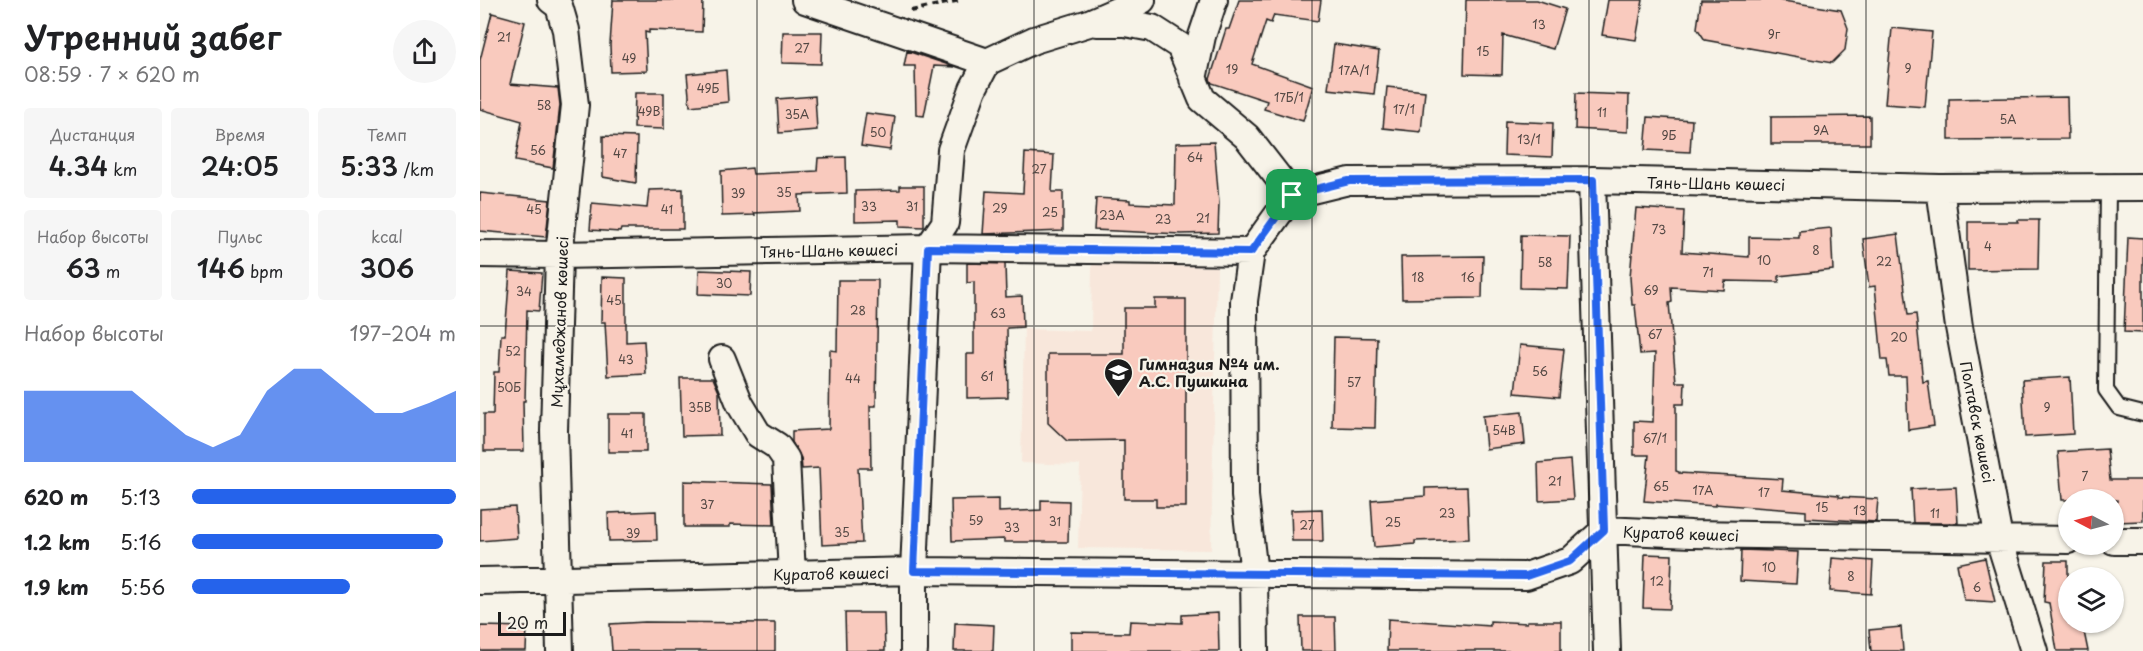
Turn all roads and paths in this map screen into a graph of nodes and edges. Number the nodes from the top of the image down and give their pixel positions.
1 (805, 0) edge
2 (1142, 0) edge
3 (1214, 0) edge
4 (560, 2) edge
5 (1089, 23) junction
6 (987, 62) junction
7 (1192, 80) junction
8 (1593, 180) junction
9 (2108, 187) junction
10 (2143, 187) edge
11 (1940, 188) junction
12 (1292, 195) junction
13 (928, 248) junction
14 (1251, 252) junction
15 (480, 254) edge
16 (559, 255) junction
17 (722, 359) dead end
18 (2143, 414) edge
19 (1604, 530) junction
20 (1999, 539) junction
21 (2058, 540) edge
22 (2124, 541) edge
23 (2143, 542) edge
24 (914, 571) junction
25 (792, 574) junction
26 (1254, 574) junction
27 (559, 580) junction
28 (480, 581) edge
29 (560, 651) edge
30 (914, 651) edge
31 (1255, 651) edge
32 (1607, 651) edge
33 (2034, 651) edge

1 - 6 street
2 - 5 street
3 - 7 street
4 - 16 street, Мұхамеджанов көшесі
5 - 6 street
5 - 7 street
6 - 13 street
7 - 12 street
8 - 11 street, Тянь-Шань көшесі
8 - 12 street, Тянь-Шань көшесі
8 - 19 street
9 - 10 street, Тянь-Шань көшесі
9 - 11 street, Тянь-Шань көшесі
9 - 18 lane
11 - 20 street, Полтавск көшесі
12 - 14 street
13 - 14 street, Тянь-Шань көшесі
13 - 16 street, Тянь-Шань көшесі
13 - 24 street
14 - 26 street
15 - 16 street, Тянь-Шань көшесі
16 - 27 street, Мұхамеджанов көшесі
17 - 25 street
19 - 20 street, Куратов көшесі
19 - 26 street, Куратов көшесі
19 - 32 street
20 - 21 street, Куратов көшесі
20 - 33 street, Полтавск көшесі
22 - 23 street
24 - 25 street, Куратов көшесі
24 - 26 street, Куратов көшесі
24 - 30 street
25 - 27 street, Куратов көшесі
26 - 31 street
27 - 28 street, Куратов көшесі
27 - 29 street, Мұхамеджанов көшесі

